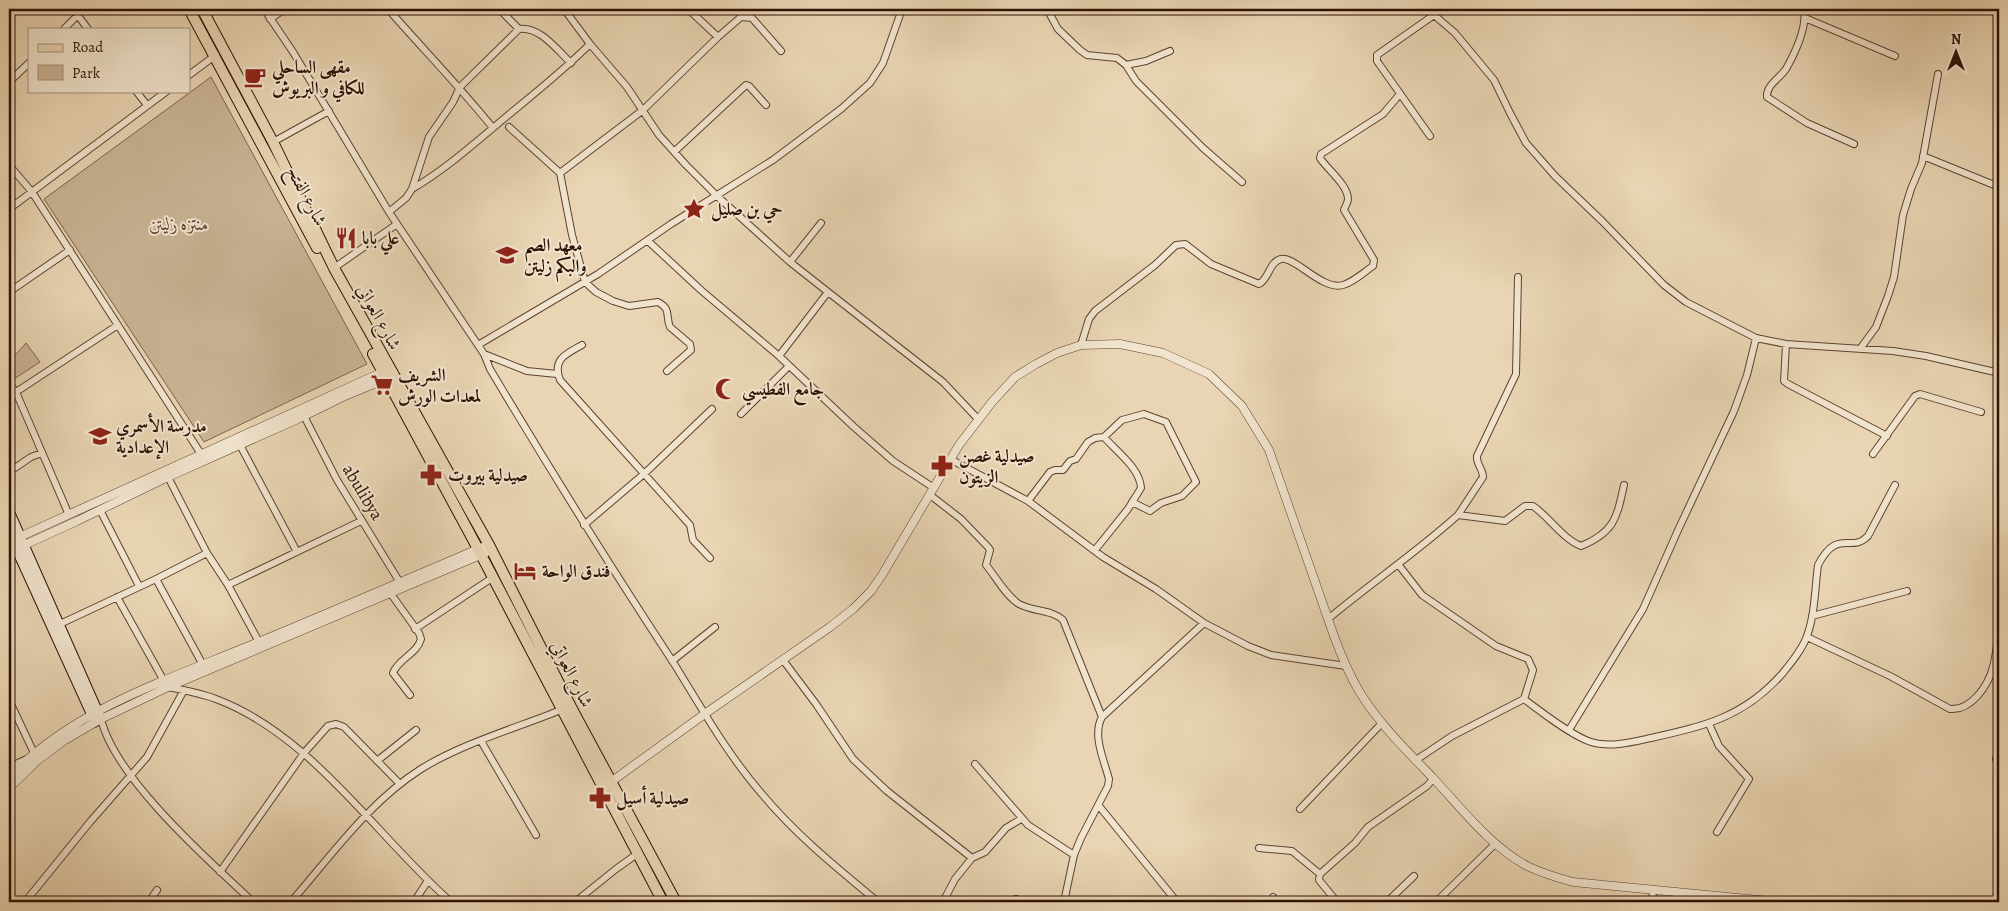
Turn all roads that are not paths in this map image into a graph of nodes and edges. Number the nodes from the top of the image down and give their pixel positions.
1 (73, 9) edge
2 (189, 9) edge
3 (202, 9) edge
4 (264, 9) edge
5 (286, 9) edge
6 (388, 9) edge
7 (499, 9) edge
8 (564, 9) edge
9 (688, 9) edge
10 (902, 9) edge
11 (1048, 9) edge
12 (1429, 9) edge
13 (1804, 9) edge
14 (78, 15) junction
15 (1434, 15) junction
16 (1805, 18) junction
17 (270, 19) junction
18 (65, 28) edge
19 (87, 28) edge
20 (519, 29) junction
21 (718, 37) junction
22 (590, 44) junction
23 (781, 50) dead end
24 (1170, 51) dead end
25 (216, 56) junction
26 (1895, 56) dead end
27 (571, 63) junction
28 (28, 64) edge
29 (1126, 65) junction
30 (190, 74) edge
31 (1938, 74) dead end
32 (9, 82) edge
33 (460, 87) junction
34 (137, 92) edge
35 (166, 92) edge
36 (1400, 94) junction
37 (766, 104) dead end
38 (147, 105) junction
39 (643, 110) junction
40 (329, 111) junction
41 (509, 127) dead end
42 (493, 128) junction
43 (1430, 136) dead end
44 (273, 142) junction
45 (1854, 144) dead end
46 (675, 152) junction
47 (1923, 156) junction
48 (9, 165) edge
49 (560, 173) junction
50 (1242, 182) dead end
51 (1999, 187) edge
52 (412, 189) junction
53 (32, 192) junction
54 (716, 196) junction
55 (9, 209) edge
56 (389, 212) junction
57 (821, 223) dead end
58 (397, 224) junction
59 (648, 241) junction
60 (70, 250) junction
61 (790, 262) junction
62 (334, 268) junction
63 (1518, 277) dead end
64 (585, 282) junction
65 (9, 292) edge
66 (828, 292) junction
67 (118, 324) junction
68 (1756, 338) junction
69 (1786, 344) junction
70 (478, 345) junction
71 (582, 345) dead end
72 (1081, 345) junction
73 (1860, 349) junction
74 (484, 354) junction
75 (779, 356) junction
76 (789, 366) junction
77 (667, 372) dead end
78 (1998, 372) edge
79 (388, 374) junction
80 (558, 374) junction
81 (9, 383) edge
82 (16, 392) junction
83 (712, 409) dead end
84 (1981, 412) dead end
85 (741, 414) dead end
86 (304, 416) junction
87 (978, 418) junction
88 (1888, 436) junction
89 (1104, 437) junction
90 (240, 445) junction
91 (42, 453) junction
92 (201, 454) junction
93 (1873, 454) dead end
94 (950, 459) junction
95 (9, 472) edge
96 (644, 473) junction
97 (168, 477) junction
98 (1624, 485) dead end
99 (1895, 485) dead end
100 (932, 491) junction
101 (1028, 500) junction
102 (1132, 502) junction
103 (100, 510) junction
104 (9, 511) edge
105 (69, 515) junction
106 (1458, 515) junction
107 (361, 520) junction
108 (584, 525) junction
109 (14, 543) edge
110 (490, 547) junction
111 (1095, 550) junction
112 (297, 552) junction
113 (480, 552) junction
114 (207, 553) junction
115 (710, 558) dead end
116 (1398, 564) junction
117 (492, 578) junction
118 (156, 579) junction
119 (399, 582) junction
120 (228, 585) junction
121 (139, 586) junction
122 (1907, 591) dead end
123 (391, 594) junction
124 (117, 597) junction
125 (1812, 616) junction
126 (1328, 619) junction
127 (1204, 623) junction
128 (60, 624) junction
129 (715, 627) dead end
130 (415, 629) junction
131 (1999, 632) edge
132 (1807, 637) junction
133 (259, 642) junction
134 (783, 660) junction
135 (672, 661) junction
136 (203, 665) junction
137 (1346, 666) junction
138 (166, 684) junction
139 (184, 690) junction
140 (410, 696) dead end
141 (1524, 699) junction
142 (9, 700) edge
143 (561, 710) junction
144 (706, 713) junction
145 (96, 716) junction
146 (1102, 717) junction
147 (1382, 722) junction
148 (1709, 724) junction
149 (416, 730) dead end
150 (1569, 730) junction
151 (481, 741) junction
152 (304, 753) junction
153 (31, 756) junction
154 (1996, 759) dead end
155 (1416, 760) junction
156 (377, 761) junction
157 (975, 764) dead end
158 (1999, 766) edge
159 (9, 767) edge
160 (9, 777) edge
161 (131, 777) junction
162 (1434, 779) junction
163 (400, 784) junction
164 (607, 785) junction
165 (9, 788) edge
166 (1099, 806) junction
167 (1300, 810) dead end
168 (367, 815) junction
169 (1021, 819) junction
170 (1717, 832) dead end
171 (536, 835) dead end
172 (1495, 844) junction
173 (1259, 848) dead end
174 (637, 854) junction
175 (1074, 855) junction
176 (972, 858) junction
177 (220, 872) junction
178 (1320, 874) junction
179 (1414, 876) dead end
180 (427, 882) junction
181 (158, 890) dead end
182 (1653, 890) junction
183 (1999, 892) edge
184 (25, 902) edge
185 (149, 902) edge
186 (253, 902) edge
187 (291, 902) edge
188 (414, 902) edge
189 (451, 902) edge
190 (576, 902) edge
191 (662, 902) edge
192 (676, 902) edge
193 (878, 902) edge
194 (943, 902) edge
195 (1064, 902) edge
196 (1177, 902) edge
197 (1337, 902) edge
198 (1386, 902) edge
199 (1436, 902) edge
200 (1652, 902) edge
201 (1779, 902) edge
202 (1994, 902) edge

1 - 14 street
2 - 25 main road, شارع الفتح
3 - 44 main road, شارع العواتي
4 - 17 street
5 - 17 street
6 - 33 street
7 - 20 street
8 - 22 street
9 - 21 street
10 - 54 street
11 - 29 street
12 - 15 street
13 - 16 street
14 - 18 street
14 - 19 street
15 - 36 street
15 - 68 street
16 - 26 street
16 - 45 street
17 - 40 street
20 - 27 street
20 - 33 street
21 - 23 street
21 - 39 street
22 - 27 street
22 - 39 street
24 - 29 street
25 - 30 street
25 - 79 main road, شارع الفتح
27 - 42 street
28 - 32 street
29 - 50 street
31 - 47 street
33 - 42 street
33 - 52 street
34 - 38 street
35 - 38 street
36 - 43 street
36 - 72 street
37 - 46 street
38 - 53 street
39 - 46 street
39 - 49 street
40 - 44 street
40 - 56 street
41 - 49 street
42 - 52 street
44 - 62 main road, شارع العواتي
46 - 54 street
47 - 51 street
47 - 73 street
48 - 53 street
49 - 64 street
52 - 56 street
53 - 55 street
53 - 60 street
54 - 59 street
54 - 61 street
56 - 58 street
57 - 61 street
58 - 62 street
58 - 70 street
59 - 64 street
59 - 75 street
60 - 65 street
60 - 67 street
61 - 66 street
62 - 79 main road, شارع العواتي
63 - 106 street
64 - 70 street
64 - 77 street
66 - 75 street
66 - 87 street
67 - 82 street
67 - 92 street
68 - 69 street
68 - 150 street
69 - 73 street
69 - 88 street
70 - 74 street
71 - 80 street
72 - 87 street
72 - 126 street
73 - 78 street
74 - 80 street
74 - 108 street
75 - 76 street
76 - 85 street
76 - 100 street
79 - 86 street
79 - 92 street
79 - 110 main road, شارع العواتي
79 - 113 main road, شارع الفتح
80 - 96 street
81 - 82 street
82 - 91 street
83 - 96 street
84 - 88 street
86 - 90 street
86 - 107 street, abulibya
87 - 94 street
88 - 93 street
89 - 101 street
89 - 102 street
89 - 102 street
90 - 97 street
90 - 112 street
91 - 95 street
91 - 105 street
92 - 105 street
94 - 100 street
94 - 101 street
96 - 108 street
96 - 115 street
97 - 103 street
97 - 114 street
98 - 106 street
99 - 125 street
100 - 134 street
100 - 146 street
101 - 111 street
102 - 111 street
103 - 109 street
103 - 121 street
104 - 109 main road
105 - 109 street
106 - 116 street
107 - 112 street
107 - 119 street, abulibya
108 - 135 street
109 - 128 main road
109 - 145 main road
110 - 113 street
110 - 164 main road, شارع العواتي
111 - 127 street
112 - 120 street
113 - 117 main road, شارع الفتح
113 - 119 street
113 - 123 street
114 - 118 street
114 - 120 street
116 - 126 street
116 - 141 street
117 - 130 street
117 - 143 main road, شارع الفتح
118 - 121 street
118 - 136 street
119 - 133 street
120 - 133 street
121 - 124 street
122 - 125 street
123 - 130 street
123 - 138 street
124 - 128 street
124 - 138 street
125 - 132 street
126 - 137 street
127 - 137 street
127 - 146 street
128 - 145 main road
129 - 135 street
130 - 140 street
131 - 132 street
132 - 148 street
133 - 136 street
134 - 144 street
134 - 176 street
135 - 144 street
136 - 138 street
137 - 147 street
138 - 139 street
138 - 145 street
139 - 152 street
139 - 161 street
141 - 150 street
141 - 155 street
142 - 153 street
143 - 151 street
143 - 164 main road, شارع الفتح
144 - 164 street
144 - 193 street
145 - 153 street
145 - 161 street
145 - 165 street
146 - 166 street
147 - 155 street
147 - 167 street
148 - 150 street
148 - 170 street
149 - 156 street
151 - 163 street
151 - 171 street
152 - 156 street
152 - 168 street
152 - 177 street
153 - 159 street
153 - 160 street
154 - 158 street
155 - 162 street
156 - 163 street
157 - 169 street
161 - 177 street
161 - 184 street
162 - 172 street
162 - 178 street
163 - 168 street
164 - 174 main road, شارع الفتح
164 - 192 main road, شارع العواتي
166 - 175 street
166 - 196 street
168 - 180 street
168 - 187 street
169 - 175 street
169 - 176 street
172 - 182 street
172 - 199 street
173 - 178 street
174 - 190 street
174 - 191 main road, شارع الفتح
175 - 195 street
176 - 194 street
177 - 186 street
178 - 197 street
179 - 198 street
180 - 188 street
180 - 189 street
181 - 185 street
182 - 200 street
182 - 201 street
183 - 202 street

